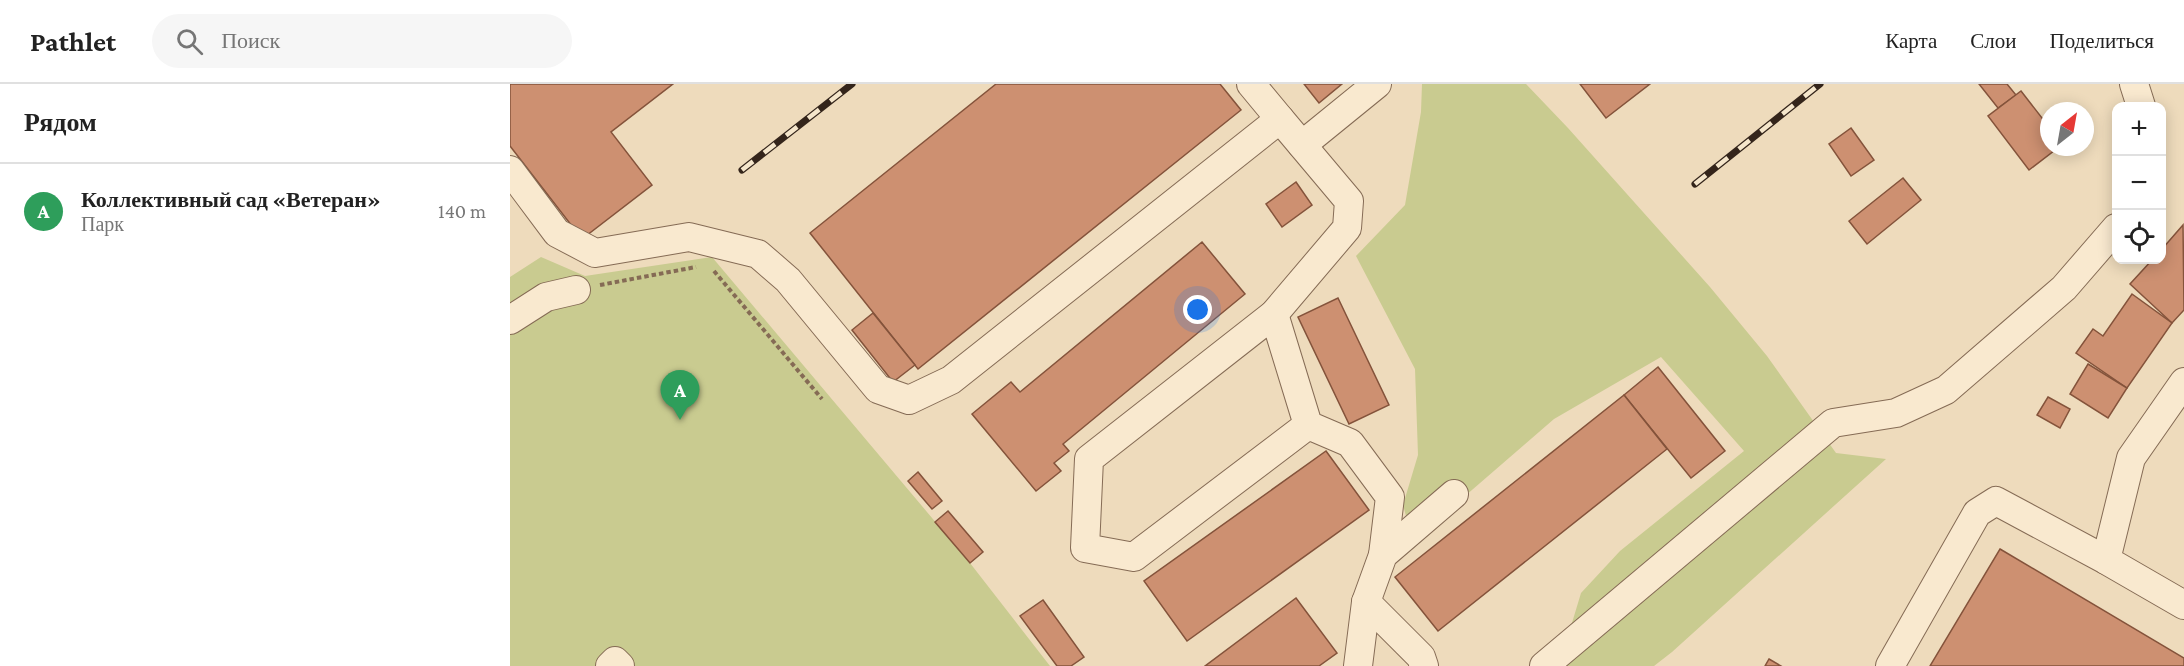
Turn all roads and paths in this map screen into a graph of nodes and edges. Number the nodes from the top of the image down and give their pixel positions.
1 (1251, 84) edge
2 (1377, 84) edge
3 (2134, 84) edge
4 (2140, 102) edge
5 (1280, 119) junction
6 (1302, 145) junction
7 (510, 170) edge
8 (2112, 233) edge
9 (576, 290) joint
10 (1274, 314) junction
11 (510, 320) edge
12 (2184, 382) edge
13 (822, 399) dead end
14 (1308, 425) junction
15 (1454, 494) dead end
16 (1383, 555) junction
17 (2106, 560) junction
18 (1366, 602) junction
19 (2184, 605) edge
20 (610, 666) edge
21 (620, 666) edge
22 (1358, 666) edge
23 (1424, 666) edge
24 (1544, 666) edge
25 (1890, 666) edge

1 - 5 lane
2 - 6 lane
3 - 4 lane
5 - 6 lane
5 - 7 lane
6 - 10 lane
8 - 24 lane
9 - 11 lane
9 - 13 path
10 - 14 lane
10 - 14 lane
12 - 17 lane
14 - 16 lane
15 - 16 lane
16 - 18 lane
17 - 19 lane
17 - 25 lane
18 - 22 lane
18 - 23 lane
20 - 21 lane

